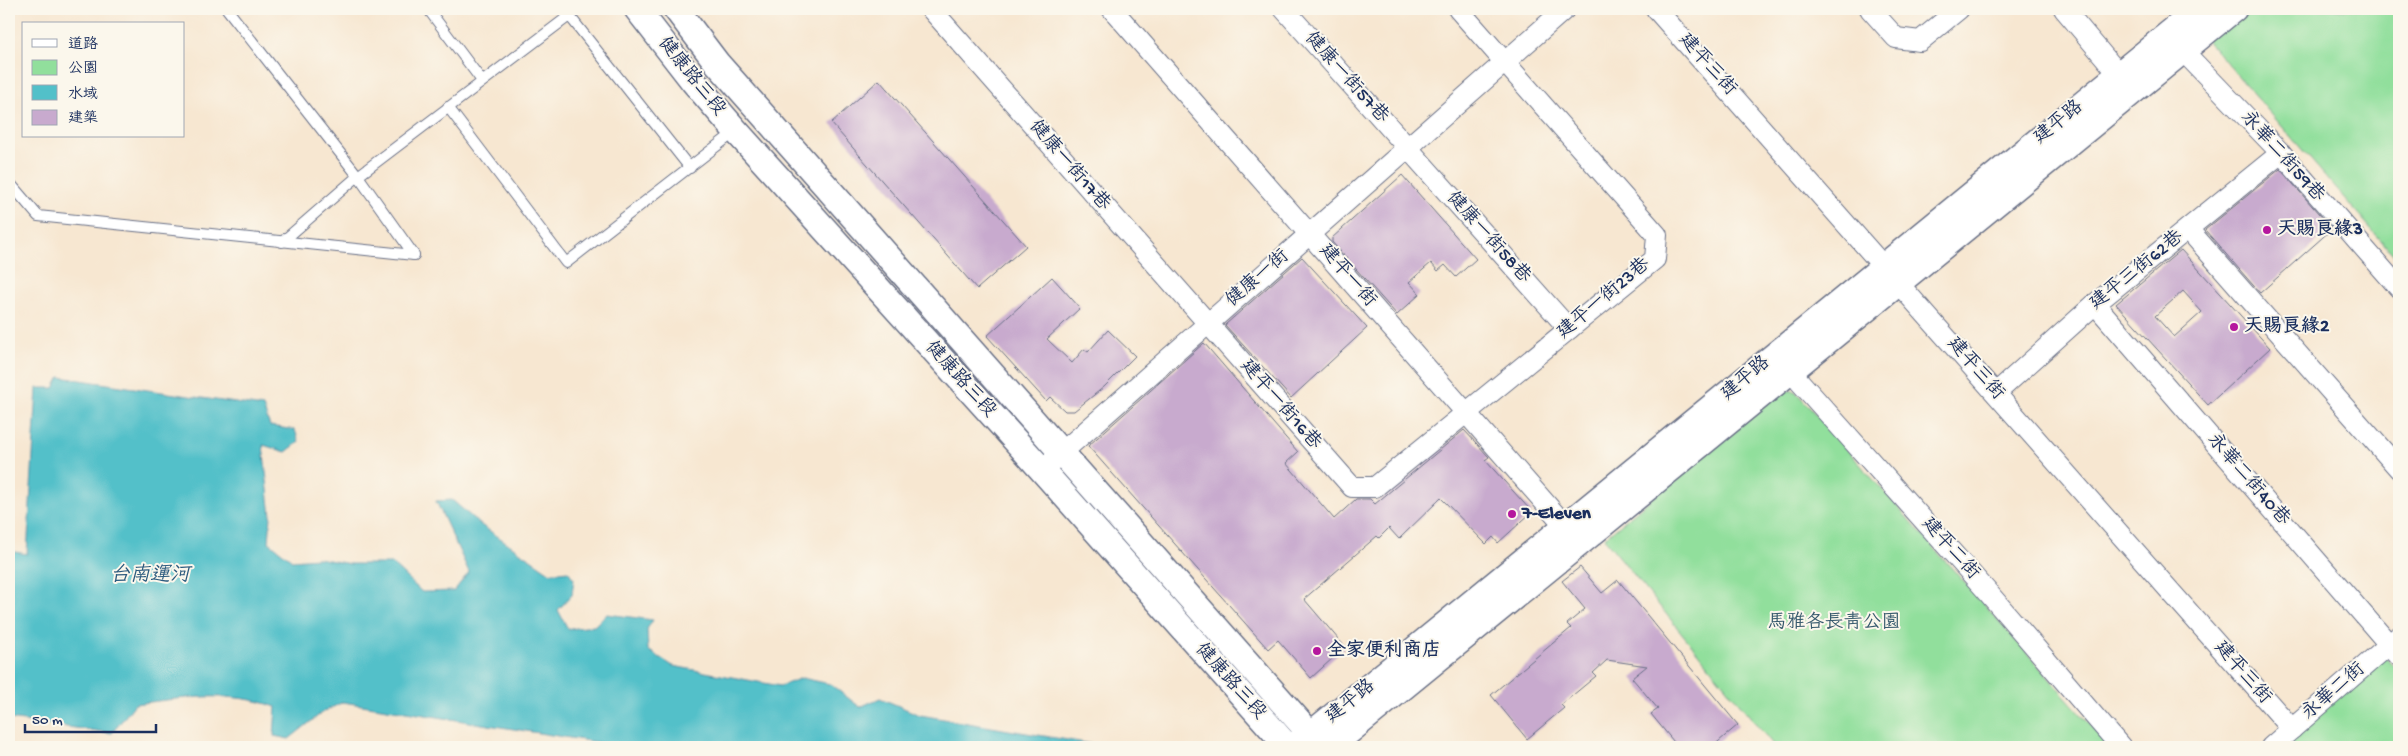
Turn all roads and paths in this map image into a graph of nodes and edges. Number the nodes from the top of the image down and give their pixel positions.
1 (227, 9) edge
2 (428, 9) edge
3 (637, 9) edge
4 (676, 9) edge
5 (931, 9) edge
6 (1112, 9) edge
7 (1284, 9) edge
8 (1458, 9) edge
9 (1565, 9) edge
10 (1656, 9) edge
11 (1870, 9) edge
12 (1959, 9) edge
13 (2064, 9) edge
14 (2199, 9) edge
15 (2234, 9) edge
16 (567, 12) edge
17 (2183, 51) junction
18 (1505, 61) junction
19 (482, 81) junction
20 (2126, 82) junction
21 (448, 107) junction
22 (736, 131) junction
23 (1407, 147) junction
24 (2281, 153) junction
25 (690, 168) junction
26 (358, 176) junction
27 (9, 182) edge
28 (2188, 229) junction
29 (1310, 234) junction
30 (282, 242) junction
31 (1892, 274) junction
32 (2399, 288) edge
33 (2095, 304) junction
34 (1208, 324) junction
35 (1569, 328) junction
36 (1784, 362) junction
37 (1996, 393) junction
38 (1467, 412) junction
39 (1062, 452) junction
40 (2399, 469) edge
41 (1042, 470) junction
42 (1352, 486) joint
43 (1574, 536) junction
44 (2396, 645) edge
45 (2292, 729) junction
46 (1321, 743) edge
47 (1289, 747) edge
48 (2120, 747) edge
49 (2271, 747) edge

1 - 26 lane
2 - 19 lane
3 - 22 street, 健康路三段
4 - 39 street, 健康路三段
5 - 34 street, 健康一街17巷
6 - 29 street, 建平一街
7 - 23 street, 健康一街57巷
8 - 18 street, 建平一街23巷
9 - 18 street, 健康一街
10 - 31 street, 建平三街
11 - 12 street
13 - 20 street
14 - 20 street, 建平路
15 - 17 street, 建平路
16 - 19 lane
16 - 25 lane
17 - 20 street, 建平路
17 - 24 street, 永華二街59巷
18 - 23 street, 健康一街
18 - 35 street, 建平一街23巷
19 - 21 lane
20 - 31 street, 建平路
21 - 25 lane
21 - 26 lane
22 - 25 lane
22 - 41 street, 健康路三段
23 - 29 street, 健康一街
23 - 35 street, 健康一街58巷
24 - 28 street, 建平三街62巷
24 - 32 street, 永華二街59巷
26 - 30 lane
26 - 30 lane
27 - 30 lane
28 - 33 street, 建平三街62巷
28 - 40 street
29 - 34 street, 健康一街
29 - 38 street, 建平一街
31 - 36 street, 建平路
31 - 37 street, 建平三街
33 - 37 street, 建平三街62巷
33 - 44 street, 永華二街40巷
34 - 39 street, 健康一街
34 - 42 street, 建平一街16巷
35 - 38 street, 建平一街23巷
36 - 43 street, 建平路
36 - 48 street, 建平二街
37 - 45 street, 建平三街
38 - 42 street, 建平一街23巷
38 - 43 street, 建平一街
39 - 41 street, 健康一街
39 - 46 street, 健康路三段
41 - 47 street, 健康路三段
43 - 46 street, 建平路
44 - 45 street, 永華二街
45 - 49 street
46 - 47 street, 建平路

